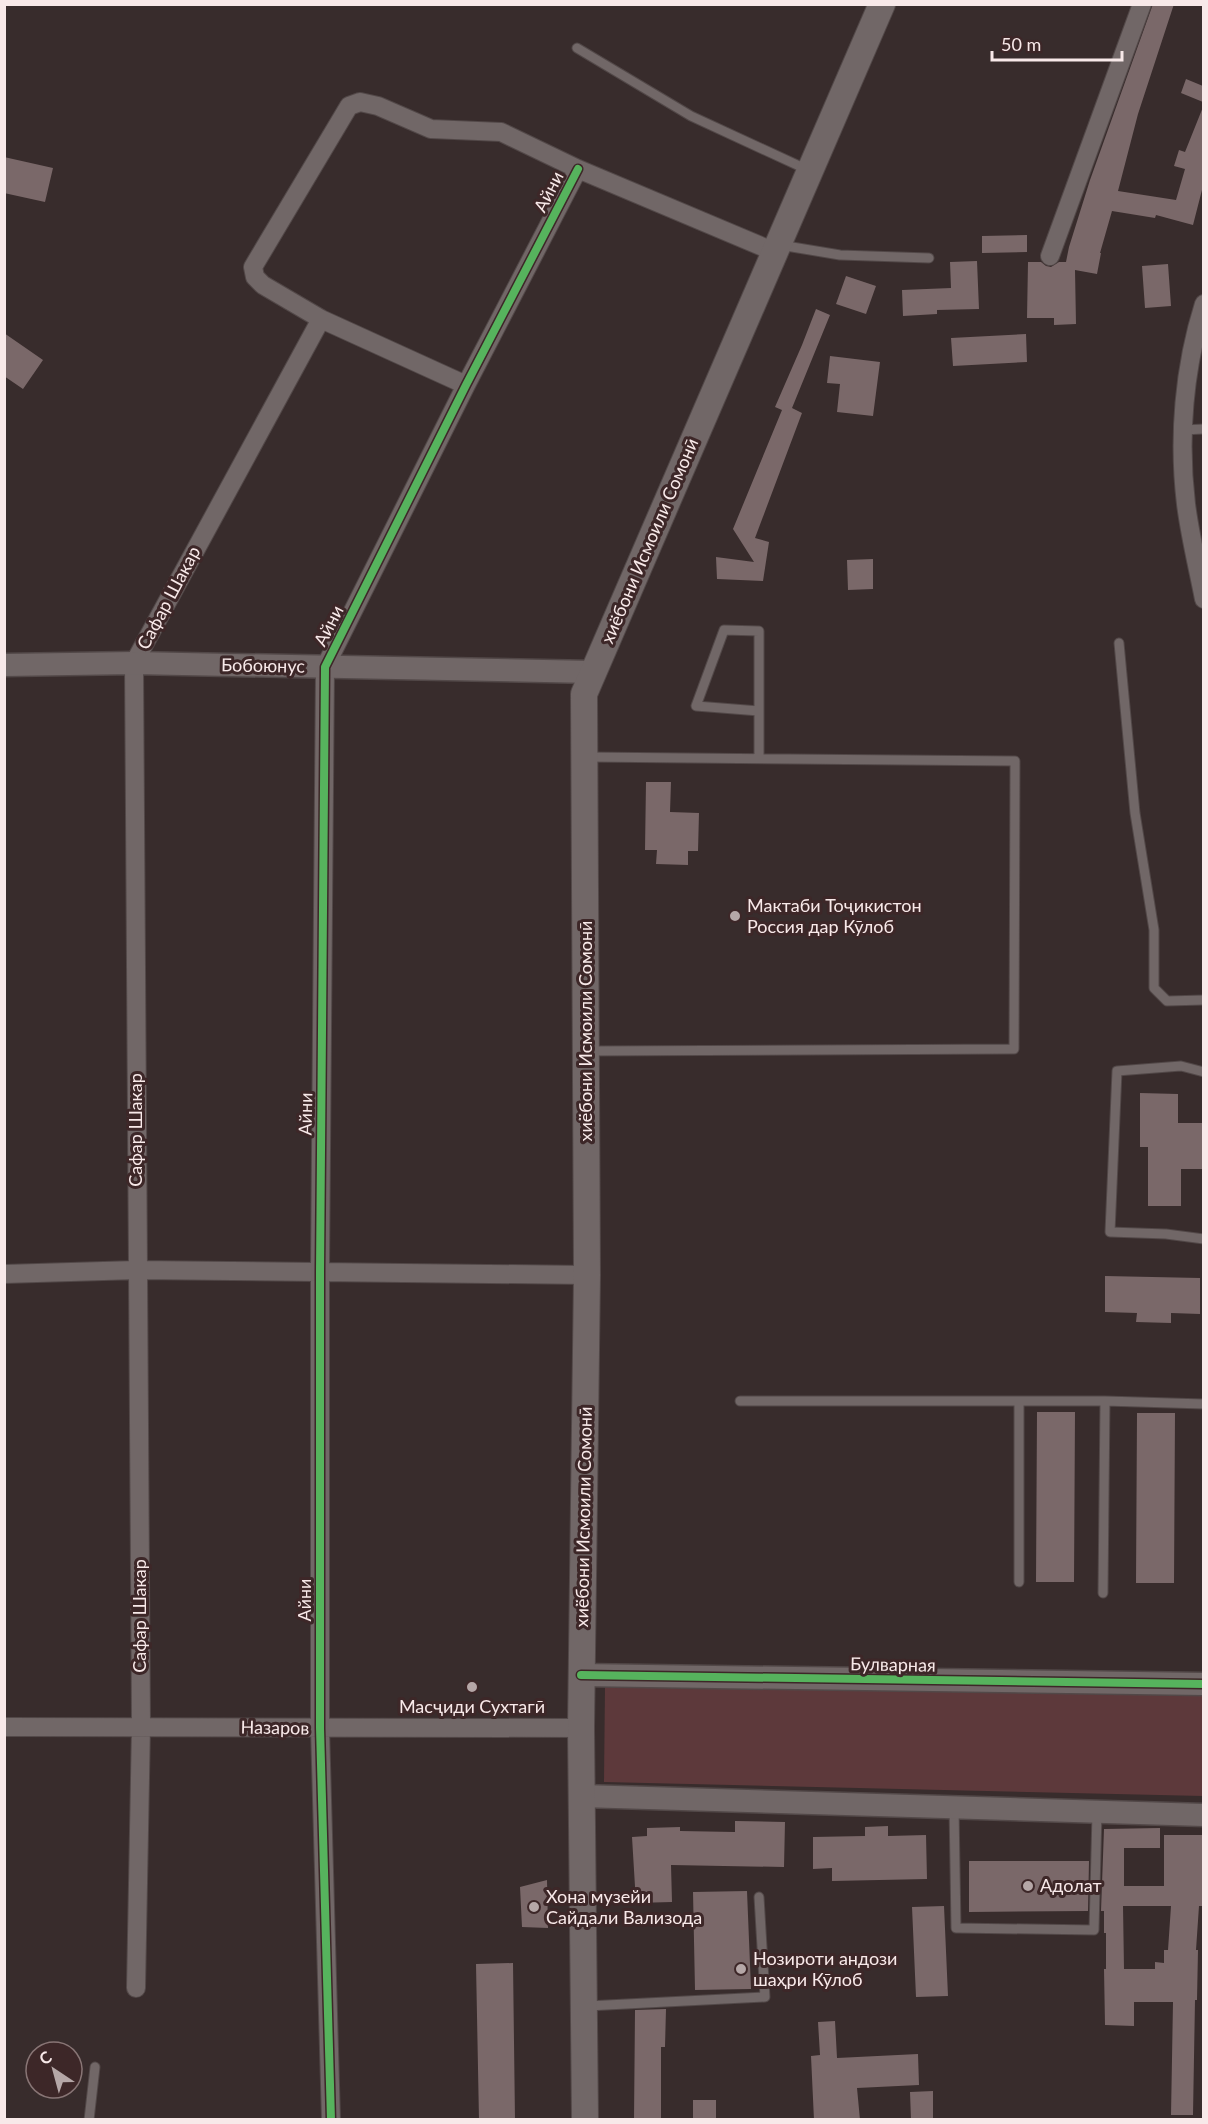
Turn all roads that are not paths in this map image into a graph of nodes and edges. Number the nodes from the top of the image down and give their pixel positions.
1 (882, 4) edge
2 (1142, 4) edge
3 (577, 48) dead end
4 (578, 169) junction
5 (810, 171) junction
6 (777, 248) junction
7 (1050, 256) dead end
8 (928, 258) dead end
9 (1203, 304) edge
10 (321, 319) junction
11 (466, 385) junction
12 (1203, 429) edge
13 (1182, 430) junction
14 (1203, 599) edge
15 (1119, 643) dead end
16 (134, 663) junction
17 (4, 665) edge
18 (325, 667) junction
19 (593, 672) junction
20 (759, 711) junction
21 (585, 757) junction
22 (759, 758) junction
23 (1203, 1000) edge
24 (586, 1051) junction
25 (1203, 1072) edge
26 (1203, 1239) edge
27 (137, 1270) junction
28 (320, 1272) junction
29 (4, 1274) edge
30 (587, 1275) junction
31 (740, 1401) dead end
32 (1018, 1401) junction
33 (1105, 1401) junction
34 (1203, 1404) edge
35 (1019, 1582) dead end
36 (1103, 1593) dead end
37 (581, 1675) junction
38 (1203, 1684) edge
39 (141, 1726) junction
40 (4, 1727) edge
41 (320, 1728) junction
42 (581, 1728) junction
43 (582, 1796) junction
44 (954, 1807) junction
45 (1097, 1811) junction
46 (1203, 1815) edge
47 (759, 1897) dead end
48 (136, 1988) dead end
49 (584, 2006) junction
50 (95, 2067) dead end
51 (89, 2120) edge
52 (331, 2120) edge
53 (585, 2120) edge

1 - 5 main road, хиёбони Исмоили Сомонӣ
2 - 7 street
3 - 5 lane
4 - 6 street
4 - 10 street
4 - 11 street, Айни
5 - 6 main road, хиёбони Исмоили Сомонӣ
6 - 8 lane
6 - 19 main road, хиёбони Исмоили Сомонӣ
9 - 13 street
10 - 11 street
10 - 16 street, Сафар Шакар
11 - 18 street, Айни
12 - 13 lane
13 - 14 street
15 - 23 lane
16 - 17 street, Бобоюнус
16 - 18 street, Бобоюнус
16 - 27 street, Сафар Шакар
18 - 19 street, Бобоюнус
18 - 28 street, Айни
19 - 21 main road, хиёбони Исмоили Сомонӣ
20 - 20 lane
20 - 22 lane
21 - 22 lane
21 - 24 main road, хиёбони Исмоили Сомонӣ
22 - 24 lane
24 - 30 main road, хиёбони Исмоили Сомонӣ
25 - 26 lane
27 - 28 street
27 - 29 street
27 - 39 street, Сафар Шакар
28 - 30 street
28 - 41 street, Айни
30 - 37 main road, хиёбони Исмоили Сомонӣ
31 - 32 lane
32 - 33 lane
32 - 35 lane
33 - 34 lane
33 - 36 lane
37 - 38 street, Булварная
37 - 42 main road, хиёбони Исмоили Сомонӣ
39 - 40 street, Назаров
39 - 41 street, Назаров
39 - 48 street, Сафар Шакар
41 - 42 street, Назаров
41 - 52 street, Айни
42 - 43 main road, хиёбони Исмоили Сомонӣ
43 - 44 street
43 - 49 main road, хиёбони Исмоили Сомонӣ
44 - 45 street
44 - 45 lane
45 - 46 street
47 - 49 lane
49 - 53 main road, хиёбони Исмоили Сомонӣ
50 - 51 lane

